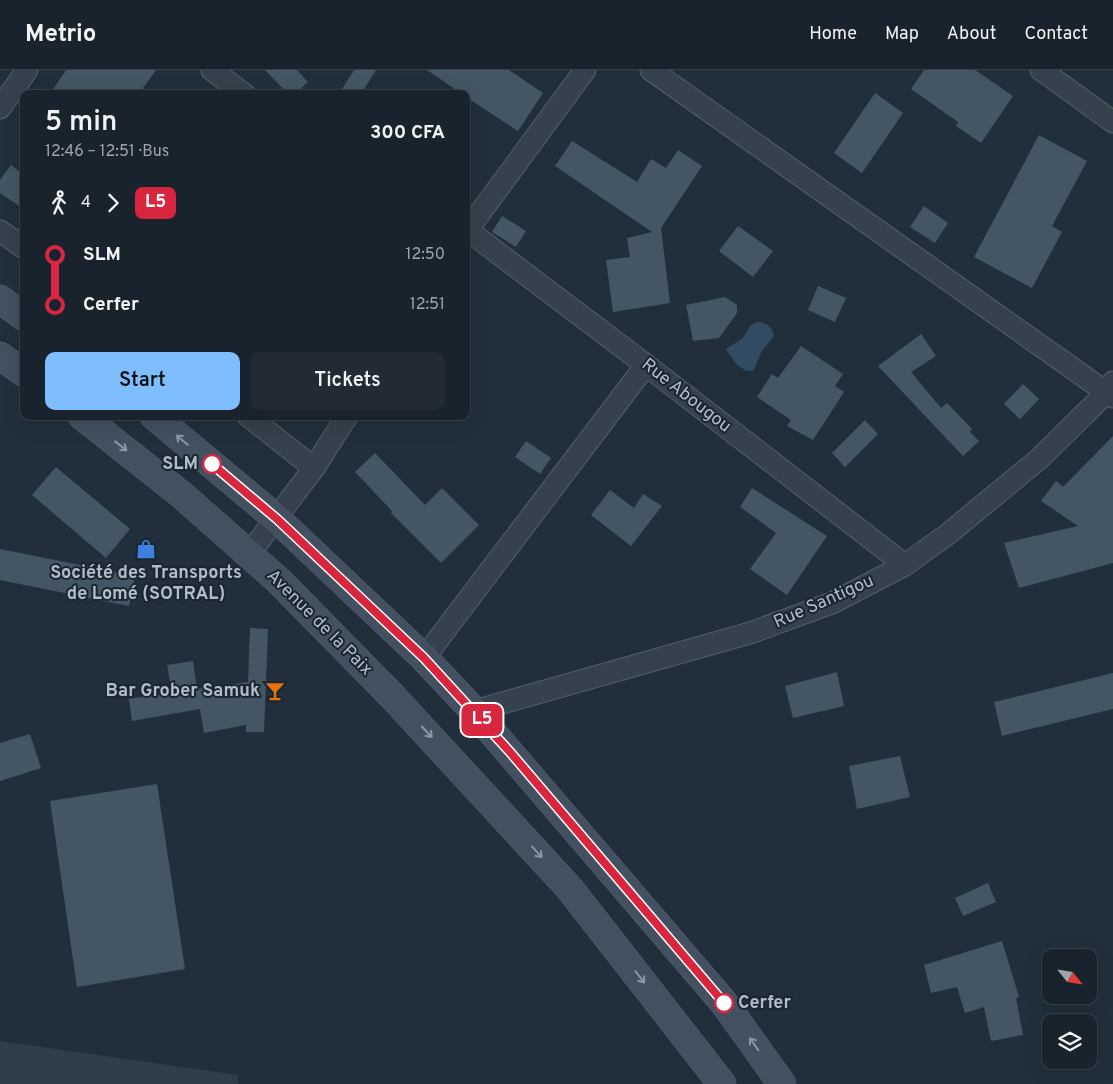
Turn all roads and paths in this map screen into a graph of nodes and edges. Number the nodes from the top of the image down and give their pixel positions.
1 (27, 70) edge
2 (212, 70) edge
3 (585, 70) edge
4 (651, 70) edge
5 (1041, 70) edge
6 (239, 90) edge
7 (0, 108) edge
8 (1113, 122) edge
9 (470, 226) edge
10 (0, 231) edge
11 (470, 232) edge
12 (20, 245) edge
13 (0, 299) edge
14 (20, 314) edge
15 (0, 356) edge
16 (646, 365) junction
17 (20, 370) edge
18 (1111, 390) edge
19 (87, 420) edge
20 (159, 420) edge
21 (253, 420) edge
22 (344, 420) edge
23 (314, 468) junction
24 (277, 519) junction
25 (249, 554) junction
26 (904, 565) junction
27 (424, 658) junction
28 (474, 711) junction
29 (722, 1084) edge
30 (782, 1084) edge

1 - 7 street
2 - 6 street
3 - 9 street
4 - 18 street
5 - 8 street
10 - 12 street
11 - 16 street, Rue Abougou
13 - 14 main road
15 - 17 main road
16 - 26 street, Rue Abougou
16 - 27 street
18 - 26 street, Rue Santigou
19 -> 25 main road, Avenue de la Paix
24 -> 20 main road
21 - 23 street
22 - 23 street
23 - 24 street
24 - 25 street
24 - 27 main road
25 -> 29 main road, Avenue de la Paix
26 - 28 street, Rue Santigou
27 - 28 main road
30 -> 28 main road

